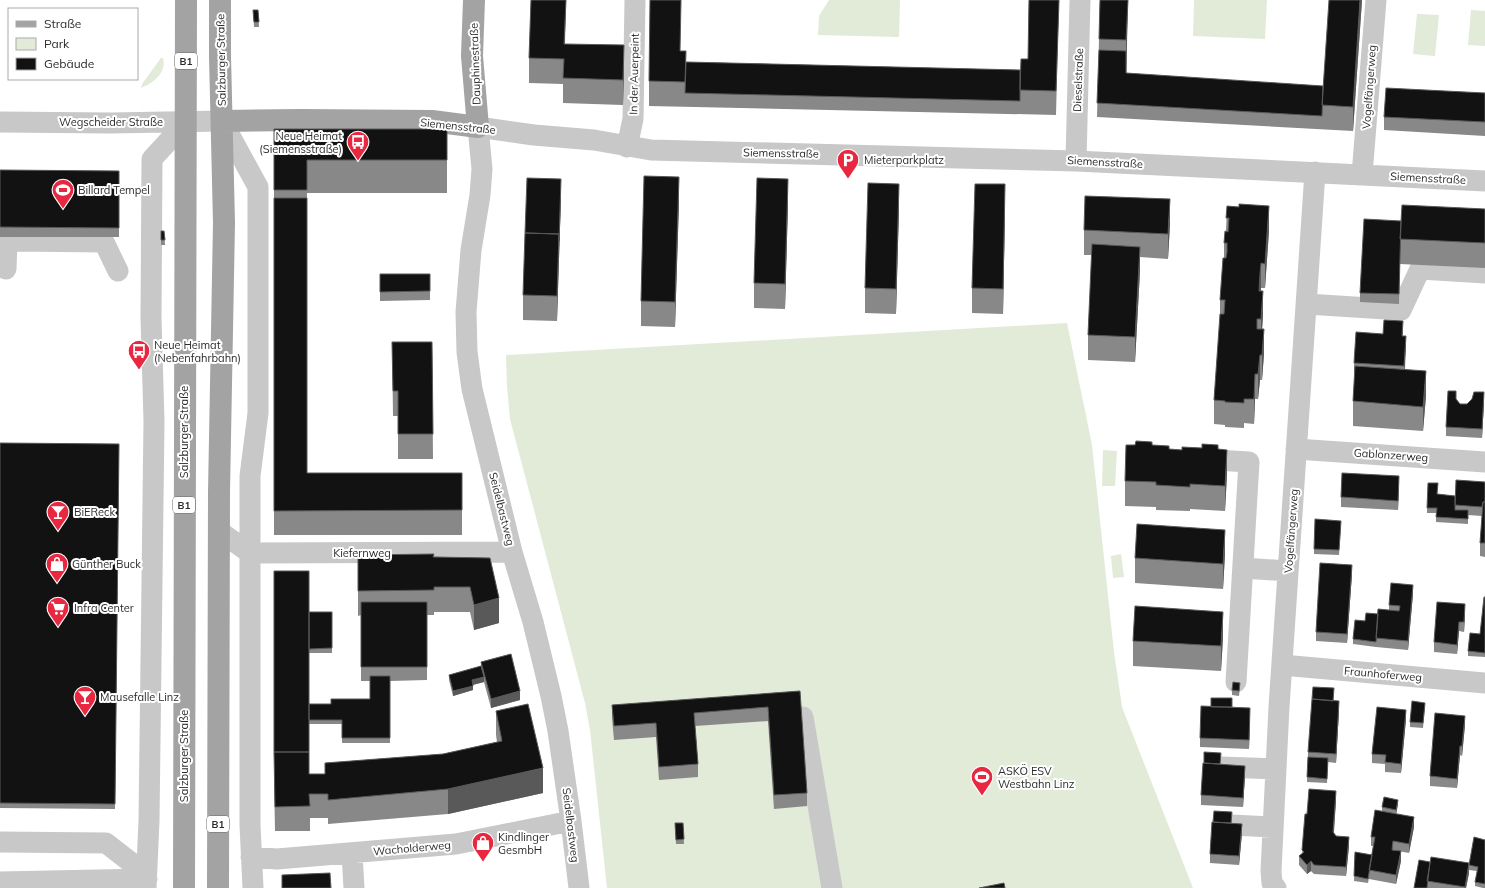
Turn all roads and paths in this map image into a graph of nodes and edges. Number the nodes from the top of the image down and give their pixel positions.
1 (186, 0) edge
2 (220, 0) edge
3 (474, 0) edge
4 (635, 0) edge
5 (1080, 0) edge
6 (1376, 0) edge
7 (222, 121) junction
8 (0, 122) edge
9 (186, 122) junction
10 (478, 127) junction
11 (627, 147) junction
12 (1076, 161) junction
13 (1315, 172) junction
14 (1362, 175) junction
15 (1485, 181) edge
16 (6, 269) dead end
17 (118, 271) dead end
18 (1485, 273) edge
19 (1306, 304) junction
20 (1296, 449) junction
21 (1181, 458) edge
22 (1485, 462) edge
23 (219, 531) junction
24 (512, 552) junction
25 (250, 553) junction
26 (1242, 568) junction
27 (1288, 571) junction
28 (1217, 624) edge
29 (1239, 625) junction
30 (1282, 665) junction
31 (1236, 682) edge
32 (1485, 683) edge
33 (804, 717) dead end
34 (1220, 767) edge
35 (1276, 769) junction
36 (571, 821) junction
37 (1231, 825) edge
38 (1273, 827) junction
39 (0, 842) edge
40 (352, 853) junction
41 (251, 857) junction
42 (0, 882) edge
43 (146, 884) edge
44 (184, 888) edge
45 (218, 888) edge
46 (253, 888) edge
47 (354, 888) edge
48 (579, 888) edge
49 (832, 888) edge
50 (1276, 888) edge

1 - 9 main road, Salzburger Straße / B1
2 - 7 main road, Salzburger Straße / B1
3 - 10 main road, Dauphinestraße
4 - 11 street, In der Auerpeint
5 - 12 street, Dieselstraße
6 - 14 street, Vogelfängerweg
7 - 9 street, Wegscheider Straße
7 - 10 main road, Siemensstraße
7 - 23 main road, Salzburger Straße / B1
7 - 25 street, Salzburger Straße
8 - 9 street, Wegscheider Straße
9 - 43 street
9 - 44 main road, Salzburger Straße / B1
10 - 11 street, Siemensstraße
10 - 24 street, Seidelbastweg
11 - 12 street, Siemensstraße
12 - 13 street, Siemensstraße
13 - 14 street, Siemensstraße
13 - 19 street, Vogelfängerweg
14 - 15 street, Siemensstraße
16 - 17 street
18 - 19 street
19 - 20 street, Vogelfängerweg
20 - 22 street, Gablonzerweg
20 - 27 street, Vogelfängerweg
21 - 26 street
23 - 25 street
23 - 45 main road, Salzburger Straße / B1
24 - 25 street, Kiefernweg
24 - 36 street, Seidelbastweg
25 - 41 street, Salzburger Straße
26 - 27 street
26 - 29 street
27 - 30 street, Vogelfängerweg
28 - 29 street
29 - 31 street
30 - 32 street, Fraunhoferweg
30 - 35 street, Vogelfängerweg
33 - 49 street
34 - 35 street
35 - 38 street, Vogelfängerweg
36 - 40 street, Wacholderweg
36 - 48 street, Seidelbastweg
37 - 38 street
38 - 50 street, Vogelfängerweg
39 - 43 street
40 - 41 street, Wacholderweg
40 - 47 street
41 - 46 street, Salzburger Straße
42 - 43 street

